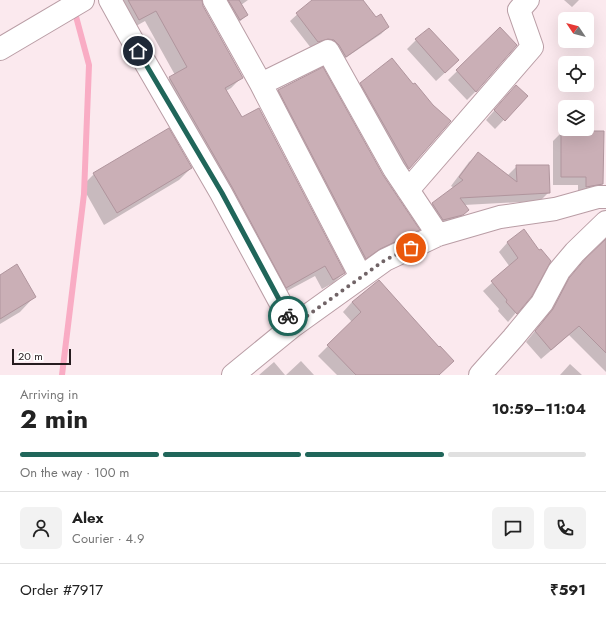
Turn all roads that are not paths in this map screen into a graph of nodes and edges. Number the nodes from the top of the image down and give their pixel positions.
1 (83, 0) edge
2 (110, 0) edge
3 (214, 0) edge
4 (528, 0) edge
5 (0, 49) edge
6 (261, 84) junction
7 (408, 190) junction
8 (606, 197) edge
9 (606, 222) edge
10 (438, 235) junction
11 (362, 277) junction
12 (293, 326) junction
13 (233, 375) edge
14 (480, 375) edge

1 - 5 street
2 - 12 street
3 - 6 street
4 - 7 street
6 - 7 street
6 - 11 street
7 - 10 street
8 - 10 street
9 - 14 street
10 - 11 street
11 - 12 street
12 - 13 street

